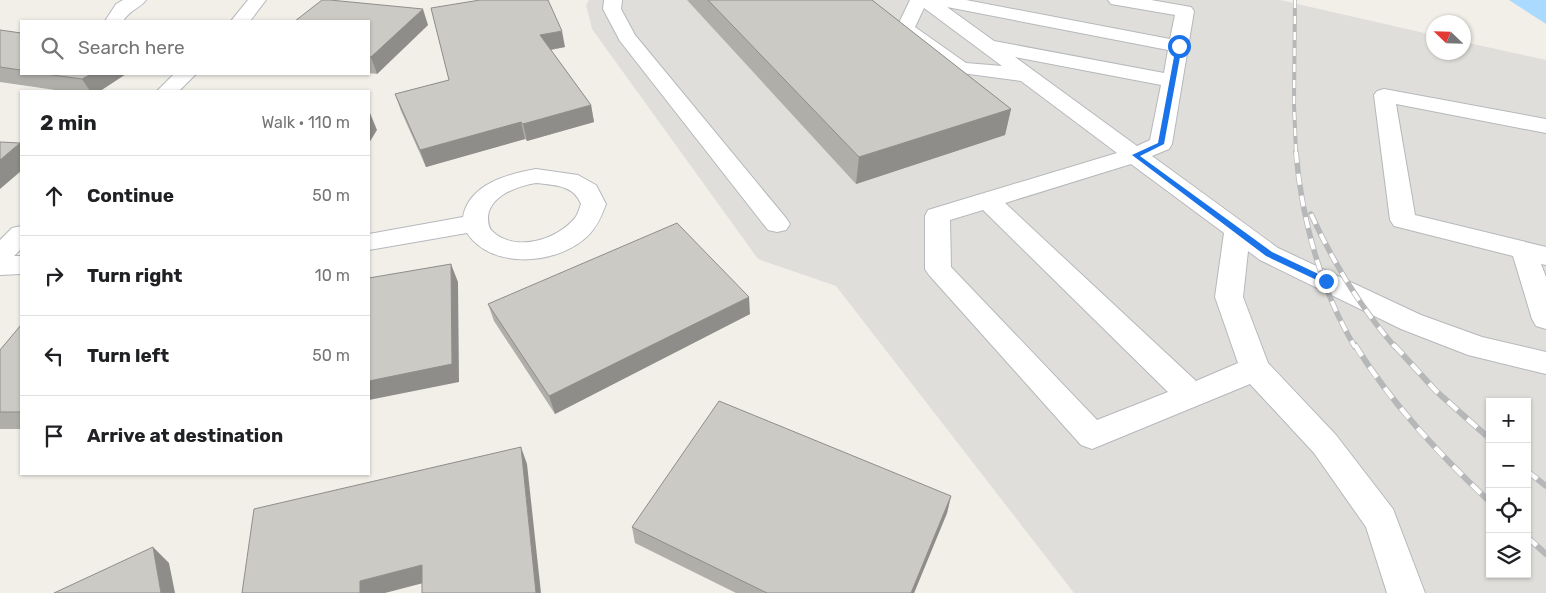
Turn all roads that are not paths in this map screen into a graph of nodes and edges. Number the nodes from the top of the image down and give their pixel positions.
1 (137, 0) edge
2 (257, 0) edge
3 (613, 0) edge
4 (919, 0) edge
5 (925, 0) edge
6 (937, 0) edge
7 (1116, 0) edge
8 (115, 20) edge
9 (241, 20) edge
10 (986, 45) junction
11 (1179, 46) junction
12 (185, 75) edge
13 (1027, 75) junction
14 (1172, 81) junction
15 (168, 90) edge
16 (1546, 126) edge
17 (1135, 155) junction
18 (987, 200) junction
19 (475, 223) dead end
20 (778, 224) dead end
21 (1237, 231) junction
22 (20, 235) edge
23 (370, 242) edge
24 (1535, 253) edge
25 (0, 255) edge
26 (20, 265) edge
27 (0, 266) edge
28 (1546, 319) edge
29 (1546, 363) edge
30 (1255, 369) junction
31 (1191, 396) junction
32 (1406, 593) edge

1 - 8 street
2 - 9 street
3 - 20 street
4 - 13 street
5 - 10 street
6 - 11 street
7 - 11 street
10 - 13 street
10 - 14 street
11 - 14 street
12 - 15 street
13 - 17 street
14 - 17 street
16 - 24 street
17 - 18 street
17 - 21 street
18 - 31 street
18 - 31 street
19 - 23 street
21 - 29 street
21 - 30 street
22 - 25 street
24 - 28 street
26 - 27 street
30 - 31 street
30 - 32 street

